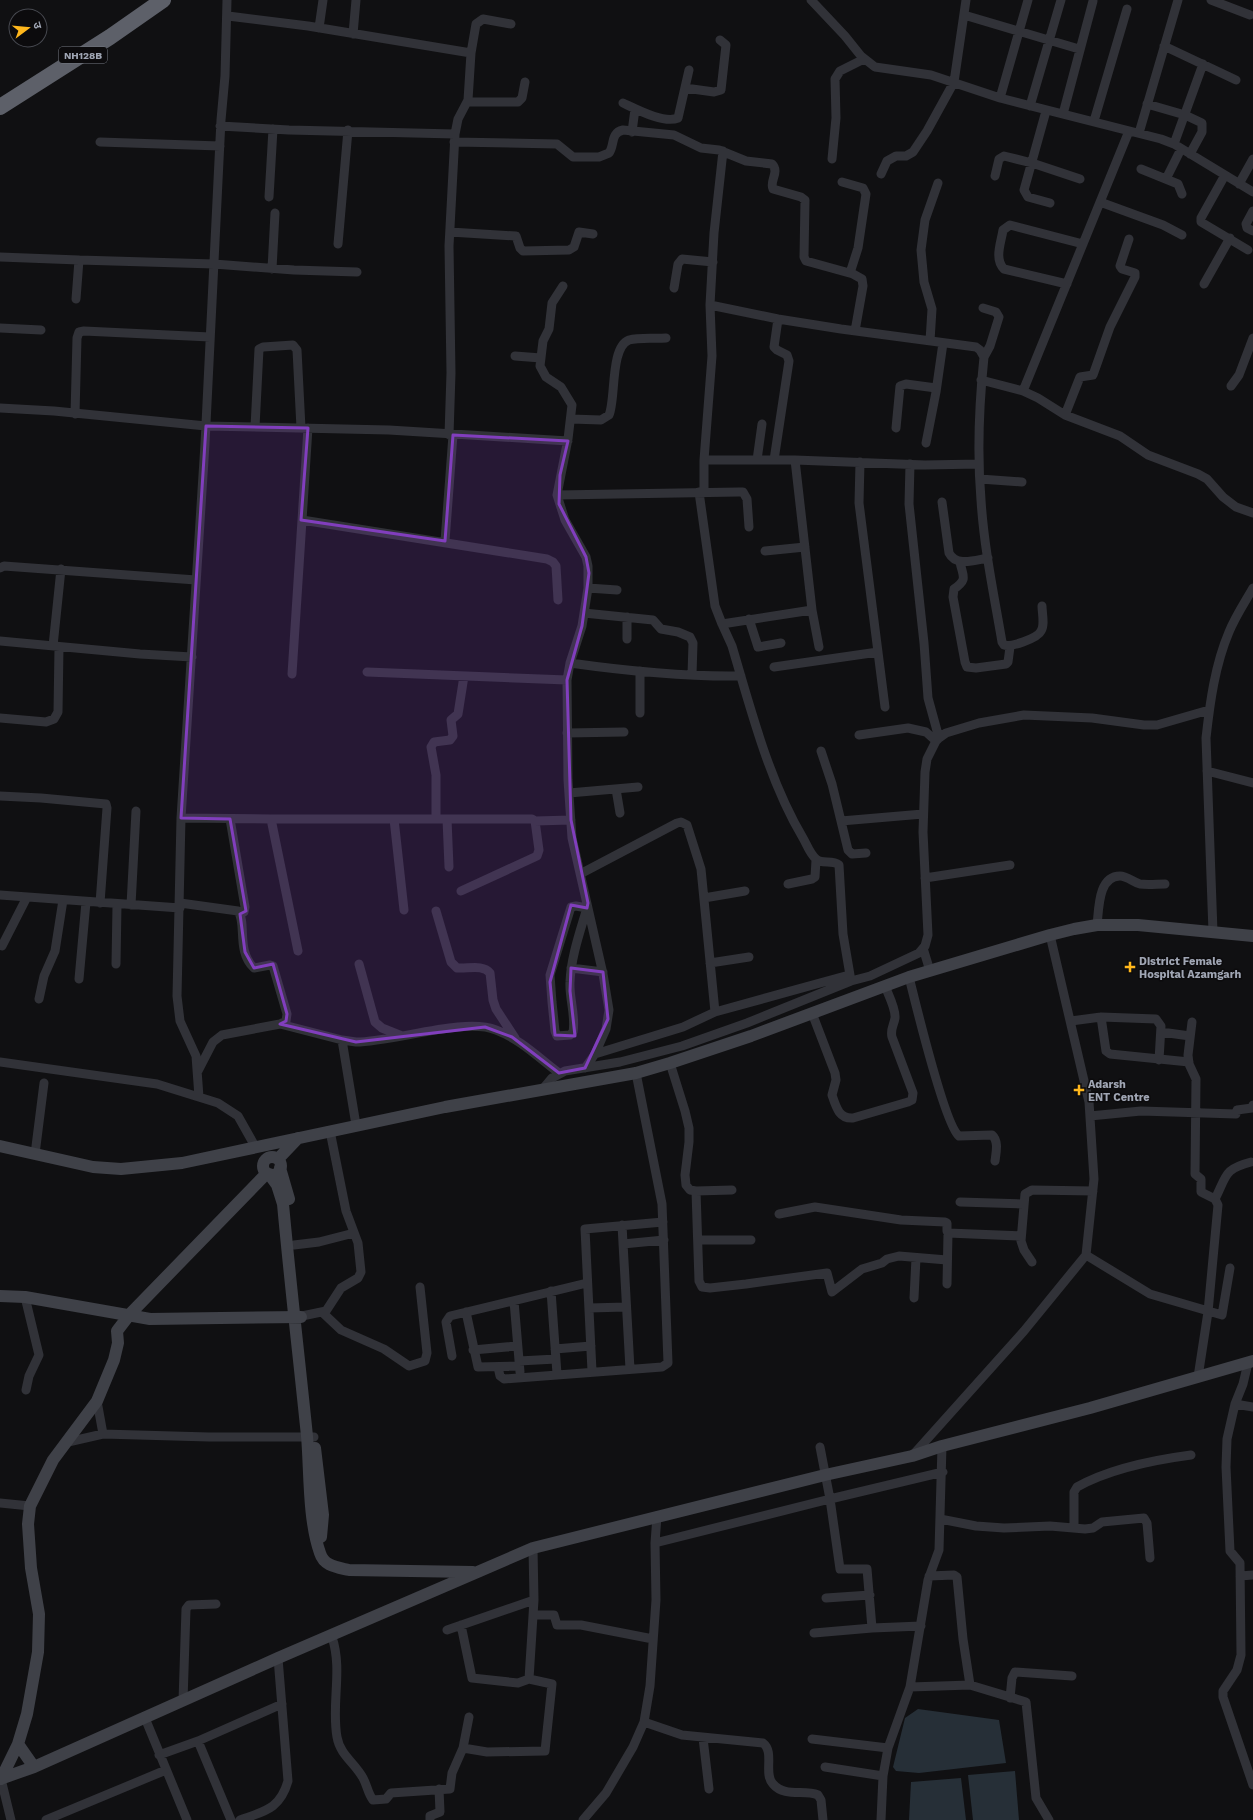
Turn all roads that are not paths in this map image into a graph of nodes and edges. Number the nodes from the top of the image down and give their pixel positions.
1 (163, 0) edge
2 (227, 0) edge
3 (323, 0) edge
4 (356, 0) edge
5 (811, 0) edge
6 (966, 0) edge
7 (1028, 0) edge
8 (1061, 0) edge
9 (1178, 0) edge
10 (1211, 0) edge
11 (1093, 1) edge
12 (1127, 10) dead end
13 (964, 15) junction
14 (1250, 15) dead end
15 (228, 16) junction
16 (511, 24) dead end
17 (319, 28) junction
18 (1018, 31) junction
19 (353, 34) junction
20 (720, 40) dead end
21 (1049, 40) junction
22 (1164, 46) junction
23 (1079, 50) junction
24 (471, 53) junction
25 (864, 59) junction
26 (1203, 64) junction
27 (689, 70) dead end
28 (1236, 80) dead end
29 (525, 82) dead end
30 (954, 82) junction
31 (685, 88) junction
32 (1000, 98) junction
33 (467, 102) junction
34 (623, 103) dead end
35 (1147, 104) junction
36 (1030, 106) junction
37 (0, 107) edge
38 (635, 109) junction
39 (1046, 110) junction
40 (1062, 114) junction
41 (1185, 114) junction
42 (1094, 121) junction
43 (220, 126) junction
44 (273, 129) junction
45 (348, 130) junction
46 (1129, 131) junction
47 (632, 132) junction
48 (1139, 133) junction
49 (454, 138) junction
50 (100, 142) dead end
51 (220, 146) junction
52 (1178, 146) junction
53 (722, 151) junction
54 (1190, 154) junction
55 (832, 159) dead end
56 (1253, 159) edge
57 (1032, 163) junction
58 (1141, 169) dead end
59 (881, 174) dead end
60 (1225, 175) junction
61 (995, 176) dead end
62 (1080, 179) dead end
63 (1166, 179) junction
64 (842, 182) dead end
65 (938, 183) dead end
66 (1239, 184) junction
67 (1253, 192) edge
68 (1182, 194) dead end
69 (269, 197) dead end
70 (1100, 202) junction
71 (1050, 203) dead end
72 (1253, 211) edge
73 (275, 213) dead end
74 (1253, 231) edge
75 (450, 232) junction
76 (593, 234) dead end
77 (1182, 235) dead end
78 (1230, 238) junction
79 (1129, 239) dead end
80 (338, 244) dead end
81 (1083, 244) junction
82 (1248, 250) dead end
83 (0, 257) edge
84 (79, 260) junction
85 (714, 262) junction
86 (214, 264) junction
87 (272, 269) junction
88 (357, 272) dead end
89 (850, 273) junction
90 (1067, 284) junction
91 (1204, 284) dead end
92 (563, 286) dead end
93 (674, 288) dead end
94 (76, 299) dead end
95 (710, 304) junction
96 (983, 308) dead end
97 (778, 319) junction
98 (0, 328) edge
99 (41, 330) dead end
100 (855, 331) junction
101 (210, 338) junction
102 (666, 338) dead end
103 (1253, 338) edge
104 (930, 341) junction
105 (943, 343) junction
106 (515, 356) dead end
107 (541, 358) junction
108 (984, 358) junction
109 (981, 380) junction
110 (1232, 386) dead end
111 (936, 388) junction
112 (1023, 391) junction
113 (0, 408) edge
114 (75, 414) junction
115 (1065, 415) junction
116 (571, 419) junction
117 (762, 424) dead end
118 (206, 426) junction
119 (255, 427) junction
120 (304, 428) junction
121 (896, 428) dead end
122 (451, 435) junction
123 (568, 441) junction
124 (926, 443) dead end
125 (704, 460) junction
126 (757, 460) junction
127 (774, 460) junction
128 (795, 460) junction
129 (860, 462) junction
130 (910, 464) junction
131 (979, 464) junction
132 (980, 479) junction
133 (1022, 482) dead end
134 (701, 492) junction
135 (558, 495) junction
136 (942, 502) dead end
137 (1253, 513) edge
138 (302, 520) junction
139 (749, 527) dead end
140 (445, 541) junction
141 (805, 547) junction
142 (764, 552) dead end
143 (988, 558) junction
144 (960, 562) junction
145 (0, 568) edge
146 (61, 569) junction
147 (196, 580) junction
148 (588, 588) junction
149 (1253, 588) edge
150 (617, 590) dead end
151 (558, 600) dead end
152 (1042, 606) dead end
153 (812, 610) junction
154 (584, 613) junction
155 (627, 617) junction
156 (749, 619) junction
157 (722, 624) junction
158 (627, 639) dead end
159 (0, 641) edge
160 (781, 644) dead end
161 (1010, 646) junction
162 (56, 647) junction
163 (819, 647) dead end
164 (878, 652) junction
165 (192, 658) junction
166 (570, 663) junction
167 (774, 667) dead end
168 (367, 672) dead end
169 (640, 672) junction
170 (292, 674) dead end
171 (692, 675) junction
172 (464, 676) junction
173 (741, 676) junction
174 (567, 680) junction
175 (885, 707) dead end
176 (1209, 710) junction
177 (640, 713) dead end
178 (0, 718) edge
179 (624, 732) dead end
180 (567, 733) junction
181 (859, 735) dead end
182 (938, 739) junction
183 (821, 751) dead end
184 (1207, 771) junction
185 (1253, 783) edge
186 (638, 787) dead end
187 (616, 789) junction
188 (569, 793) junction
189 (0, 796) edge
190 (136, 811) dead end
191 (620, 813) dead end
192 (923, 814) junction
193 (181, 818) junction
194 (230, 819) junction
195 (271, 819) junction
196 (394, 819) junction
197 (436, 819) junction
198 (447, 819) junction
199 (571, 820) junction
200 (535, 821) junction
201 (841, 821) junction
202 (866, 853) dead end
203 (816, 860) junction
204 (1010, 865) dead end
205 (449, 867) dead end
206 (582, 873) junction
207 (925, 878) junction
208 (788, 884) dead end
209 (1165, 884) dead end
210 (461, 891) dead end
211 (745, 891) dead end
212 (1, 897) edge
213 (27, 897) junction
214 (704, 898) junction
215 (63, 900) junction
216 (86, 902) junction
217 (100, 904) junction
218 (117, 904) junction
219 (131, 905) junction
220 (180, 906) junction
221 (587, 906) junction
222 (404, 910) dead end
223 (436, 912) dead end
224 (240, 914) junction
225 (1097, 925) junction
226 (1213, 932) junction
227 (1050, 934) junction
228 (1253, 936) edge
229 (2, 946) dead end
230 (923, 948) junction
231 (298, 951) dead end
232 (749, 957) dead end
233 (710, 963) junction
234 (116, 964) dead end
235 (358, 964) dead end
236 (571, 968) junction
237 (930, 971) junction
238 (603, 972) junction
239 (909, 977) junction
240 (850, 978) junction
241 (79, 979) dead end
242 (886, 986) junction
243 (39, 999) dead end
244 (715, 1012) junction
245 (812, 1013) junction
246 (1101, 1017) junction
247 (1071, 1021) junction
248 (1192, 1022) dead end
249 (280, 1024) junction
250 (1161, 1032) junction
251 (403, 1036) junction
252 (1190, 1036) junction
253 (342, 1040) junction
254 (516, 1040) junction
255 (595, 1054) junction
256 (1159, 1060) junction
257 (0, 1062) edge
258 (1189, 1062) junction
259 (670, 1063) junction
260 (585, 1068) junction
261 (198, 1071) junction
262 (560, 1073) junction
263 (636, 1073) junction
264 (44, 1083) dead end
265 (542, 1090) junction
266 (199, 1097) junction
267 (1253, 1105) edge
268 (1194, 1113) junction
269 (1090, 1116) junction
270 (356, 1125) junction
271 (330, 1132) junction
272 (298, 1138) junction
273 (0, 1146) edge
274 (256, 1148) junction
275 (35, 1154) junction
276 (995, 1161) dead end
277 (275, 1162) junction
278 (1251, 1162) dead end
279 (268, 1174) junction
280 (732, 1190) dead end
281 (1093, 1190) junction
282 (696, 1191) junction
283 (1216, 1199) junction
284 (960, 1202) dead end
285 (1023, 1204) junction
286 (779, 1214) dead end
287 (663, 1222) junction
288 (622, 1225) junction
289 (354, 1233) junction
290 (948, 1233) junction
291 (1021, 1236) junction
292 (664, 1240) junction
293 (699, 1240) junction
294 (751, 1240) dead end
295 (623, 1244) junction
296 (294, 1245) junction
297 (1086, 1255) junction
298 (916, 1258) junction
299 (947, 1260) junction
300 (1032, 1262) dead end
301 (1230, 1268) dead end
302 (587, 1283) junction
303 (947, 1284) dead end
304 (420, 1287) dead end
305 (551, 1291) junction
306 (0, 1296) edge
307 (25, 1297) junction
308 (914, 1298) dead end
309 (514, 1301) junction
310 (626, 1307) junction
311 (589, 1308) junction
312 (107, 1310) junction
313 (466, 1312) junction
314 (1208, 1312) junction
315 (322, 1313) junction
316 (130, 1314) junction
317 (299, 1316) junction
318 (117, 1331) junction
319 (517, 1346) junction
320 (591, 1346) junction
321 (555, 1349) junction
322 (473, 1350) junction
323 (452, 1356) dead end
324 (556, 1359) junction
325 (1251, 1362) edge
326 (519, 1363) junction
327 (498, 1367) junction
328 (630, 1369) junction
329 (592, 1371) junction
330 (557, 1374) junction
331 (521, 1377) junction
332 (1198, 1377) junction
333 (26, 1390) dead end
334 (97, 1401) junction
335 (1235, 1404) junction
336 (1253, 1407) edge
337 (103, 1434) junction
338 (310, 1437) junction
339 (68, 1442) junction
340 (942, 1446) junction
341 (820, 1447) dead end
342 (1191, 1455) dead end
343 (912, 1456) junction
344 (942, 1472) junction
345 (825, 1475) junction
346 (830, 1499) junction
347 (0, 1503) edge
348 (30, 1506) junction
349 (657, 1516) junction
350 (940, 1519) junction
351 (1074, 1528) junction
352 (655, 1543) junction
353 (533, 1548) junction
354 (1150, 1558) dead end
355 (477, 1572) junction
356 (1253, 1575) edge
357 (929, 1576) junction
358 (1240, 1576) junction
359 (870, 1595) junction
360 (826, 1598) dead end
361 (534, 1600) junction
362 (216, 1604) dead end
363 (533, 1615) junction
364 (461, 1625) junction
365 (921, 1626) junction
366 (872, 1628) junction
367 (446, 1630) dead end
368 (814, 1633) dead end
369 (332, 1637) junction
370 (653, 1639) junction
371 (278, 1658) junction
372 (1072, 1676) dead end
373 (529, 1680) junction
374 (970, 1684) junction
375 (910, 1687) junction
376 (1010, 1698) junction
377 (183, 1701) junction
378 (282, 1704) junction
379 (469, 1717) dead end
380 (145, 1718) junction
381 (644, 1722) junction
382 (703, 1738) junction
383 (812, 1739) dead end
384 (198, 1741) junction
385 (18, 1744) junction
386 (463, 1748) junction
387 (888, 1748) junction
388 (160, 1755) junction
389 (34, 1767) junction
390 (825, 1767) dead end
391 (166, 1770) junction
392 (883, 1776) junction
393 (1, 1779) edge
394 (1253, 1785) edge
395 (439, 1789) junction
396 (709, 1789) dead end
397 (246, 1819) edge
398 (11, 1820) edge
399 (46, 1820) edge
400 (187, 1820) edge
401 (231, 1820) edge
402 (430, 1820) edge
403 (583, 1820) edge
404 (823, 1820) edge
405 (881, 1820) edge
406 (1050, 1820) edge

1 - 37 highway, NH128B
2 - 15 street
3 - 17 street
4 - 19 street
5 - 25 street
6 - 13 street
7 - 18 street
8 - 21 street
9 - 22 street
10 - 14 street
11 - 23 street
12 - 42 street
13 - 18 street
13 - 30 street
15 - 17 street
15 - 43 street
16 - 24 street
17 - 19 street
18 - 21 street
18 - 32 street
19 - 24 street
20 - 31 street
21 - 23 street
21 - 36 street
22 - 26 street
22 - 35 street
23 - 40 street
24 - 33 street
25 - 30 street
25 - 55 street
26 - 28 street
26 - 41 street
27 - 31 street
29 - 33 street
30 - 32 street
30 - 59 street
31 - 38 street
32 - 36 street
33 - 49 street
34 - 38 street
35 - 41 street
35 - 48 street
36 - 39 street
38 - 47 street
39 - 40 street
39 - 57 street
40 - 42 street
41 - 52 street
41 - 54 street
42 - 46 street
43 - 44 street
43 - 51 street
44 - 45 street
44 - 69 street
45 - 49 street
45 - 80 street
46 - 48 street
46 - 70 street
47 - 49 street
47 - 53 street
48 - 52 street
49 - 75 street
50 - 51 street
51 - 86 street
52 - 54 street
52 - 63 street
53 - 85 street
53 - 89 street
54 - 60 street
56 - 66 street
57 - 61 street
57 - 62 street
57 - 71 street
58 - 63 street
60 - 66 street
60 - 78 street
63 - 68 street
64 - 89 street
65 - 104 street
66 - 67 street
70 - 77 street
70 - 81 street
72 - 74 street
73 - 87 street
75 - 76 street
75 - 122 street
78 - 82 street
78 - 91 street
79 - 115 street
81 - 90 street
81 - 90 street
83 - 84 street
84 - 86 street
84 - 94 street
85 - 93 street
85 - 95 street
86 - 87 street
86 - 101 street
87 - 88 street
89 - 100 street
90 - 112 street
92 - 107 street
95 - 97 street
95 - 125 street
96 - 108 street
97 - 100 street
97 - 127 street
98 - 99 street
100 - 104 street
101 - 114 street
101 - 118 street
102 - 116 street
103 - 110 street
104 - 105 street
105 - 108 street
105 - 111 street
106 - 107 street
107 - 116 street
108 - 109 street
109 - 112 street
109 - 131 street
111 - 121 street
111 - 124 street
112 - 115 street
113 - 114 street
114 - 118 street
115 - 137 street
116 - 123 street
117 - 126 street
118 - 119 street
118 - 147 street
119 - 120 street
119 - 120 street
120 - 122 street
120 - 138 street
122 - 123 street
122 - 140 street
123 - 135 street
125 - 126 street
125 - 134 street
126 - 127 street
127 - 128 street
128 - 129 street
128 - 141 street
129 - 130 street
129 - 164 street
130 - 131 street
130 - 182 street
131 - 132 street
132 - 133 street
132 - 143 street
134 - 135 street
134 - 139 street
134 - 157 street
135 - 148 street
136 - 144 street
138 - 140 street
138 - 170 street
140 - 151 street
141 - 142 street
141 - 153 street
143 - 144 street
143 - 161 street
144 - 161 street
145 - 146 street
146 - 147 street
146 - 162 street
147 - 165 street
148 - 150 street
148 - 154 street
149 - 176 street
152 - 161 street
153 - 156 street
153 - 163 street
154 - 155 street
154 - 166 street
155 - 158 street
155 - 171 street
156 - 157 street
156 - 160 street
157 - 173 street
159 - 162 street
162 - 165 street
162 - 178 street
164 - 167 street
164 - 175 street
165 - 193 street
166 - 169 street
166 - 174 street
168 - 172 street
169 - 171 street
169 - 177 street
171 - 173 street
172 - 174 street
172 - 197 street
173 - 203 street
174 - 180 street
176 - 182 street
176 - 184 street
179 - 180 street
180 - 188 street
181 - 182 street
182 - 192 street
183 - 201 street
184 - 185 street
184 - 226 street
186 - 187 street
187 - 188 street
187 - 191 street
188 - 199 street
189 - 217 street
190 - 219 street
192 - 201 street
192 - 207 street
193 - 194 street
193 - 220 street
194 - 195 street
194 - 224 street
195 - 196 street
195 - 231 street
196 - 197 street
196 - 222 street
197 - 198 street
198 - 200 street
198 - 205 street
199 - 200 street
199 - 206 street
200 - 210 street
201 - 202 street
203 - 208 street
203 - 240 street
204 - 207 street
206 - 214 street
206 - 221 street
207 - 230 street
209 - 225 street
211 - 214 street
212 - 213 street
213 - 215 street
213 - 229 street
214 - 233 street
215 - 216 street
215 - 243 street
216 - 217 street
216 - 241 street
217 - 218 street
218 - 219 street
218 - 234 street
219 - 220 street
220 - 224 street
220 - 261 street
221 - 236 street
221 - 236 street
221 - 238 street
223 - 254 street
224 - 249 street
225 - 226 street
225 - 227 street
226 - 228 street
227 - 237 street
227 - 247 street
230 - 237 street
230 - 240 street
232 - 233 street
233 - 244 street
235 - 251 street
236 - 238 street
237 - 239 street
238 - 255 street
239 - 242 street
239 - 276 street
240 - 244 street
240 - 260 street
242 - 245 street
242 - 245 street
244 - 255 street
245 - 259 street
246 - 247 street
246 - 250 street
246 - 256 street
247 - 269 street
248 - 252 street
249 - 253 street
249 - 261 street
250 - 252 street
250 - 256 street
251 - 253 street
251 - 254 street
252 - 258 street
253 - 270 street
254 - 262 street
255 - 260 street
256 - 258 street
257 - 266 street
258 - 268 street
259 - 263 street
259 - 282 street
260 - 262 street
261 - 266 street
262 - 265 street
263 - 265 street
263 - 287 street
264 - 275 street
265 - 270 street
266 - 274 street
267 - 268 street
268 - 269 street
268 - 283 street
269 - 281 street
270 - 271 street
271 - 272 street
271 - 289 street
272 - 274 street
272 - 277 street
273 - 275 street
274 - 275 street
274 - 277 street
277 - 279 street
277 - 279 street
277 - 296 street
278 - 283 street
279 - 316 street
279 - 317 street
280 - 282 street
281 - 285 street
281 - 297 street
282 - 293 street
283 - 314 street
284 - 285 street
285 - 291 street
286 - 290 street
287 - 288 street
287 - 292 street
288 - 295 street
288 - 302 street
289 - 296 street
289 - 315 street
290 - 291 street
290 - 299 street
291 - 300 street
292 - 295 street
292 - 328 street
293 - 294 street
293 - 298 street
295 - 310 street
296 - 317 street
297 - 314 street
297 - 343 street
298 - 299 street
298 - 308 street
299 - 303 street
301 - 314 street
302 - 305 street
302 - 311 street
304 - 315 street
305 - 309 street
305 - 321 street
306 - 307 street
307 - 312 street
307 - 333 street
309 - 313 street
309 - 319 street
310 - 311 street
310 - 328 street
311 - 320 street
312 - 316 street
312 - 318 street
313 - 322 street
313 - 323 street
314 - 332 street
315 - 317 street
316 - 317 street
316 - 318 street
317 - 338 street
318 - 334 street
319 - 322 street
319 - 326 street
320 - 321 street
320 - 329 street
321 - 324 street
322 - 327 street
324 - 326 street
324 - 330 street
325 - 332 street
325 - 335 street
326 - 327 street
326 - 331 street
327 - 331 street
328 - 329 street
329 - 330 street
330 - 331 street
332 - 340 street
334 - 337 street
334 - 339 street
335 - 336 street
335 - 358 street
337 - 338 street
337 - 339 street
338 - 355 street
339 - 348 street
340 - 343 street
340 - 344 street
341 - 345 street
342 - 351 street
343 - 345 street
344 - 346 street
344 - 350 street
345 - 346 street
345 - 349 street
346 - 352 street
346 - 359 street
347 - 348 street
348 - 385 street
349 - 352 street
349 - 353 street
350 - 351 street
350 - 357 street
351 - 354 street
352 - 370 street
353 - 355 street
353 - 361 street
355 - 369 street
356 - 358 street
357 - 365 street
357 - 374 street
358 - 394 street
359 - 360 street
359 - 366 street
361 - 363 street
361 - 364 street
362 - 377 street
363 - 370 street
363 - 373 street
364 - 367 street
364 - 373 street
365 - 366 street
365 - 375 street
366 - 368 street
369 - 371 street
369 - 395 street
370 - 381 street
371 - 377 street
371 - 378 street
372 - 376 street
373 - 386 street
374 - 375 street
374 - 376 street
375 - 387 street
376 - 406 street
377 - 380 street
378 - 384 street
378 - 397 street
379 - 386 street
380 - 388 street
380 - 389 street
381 - 382 street
381 - 403 street
382 - 396 street
382 - 404 street
383 - 387 street
384 - 388 street
384 - 401 street
385 - 389 street
385 - 393 street
386 - 395 street
387 - 392 street
388 - 391 street
389 - 393 street
390 - 392 street
391 - 399 street
391 - 400 street
392 - 405 street
393 - 398 street
395 - 402 street

